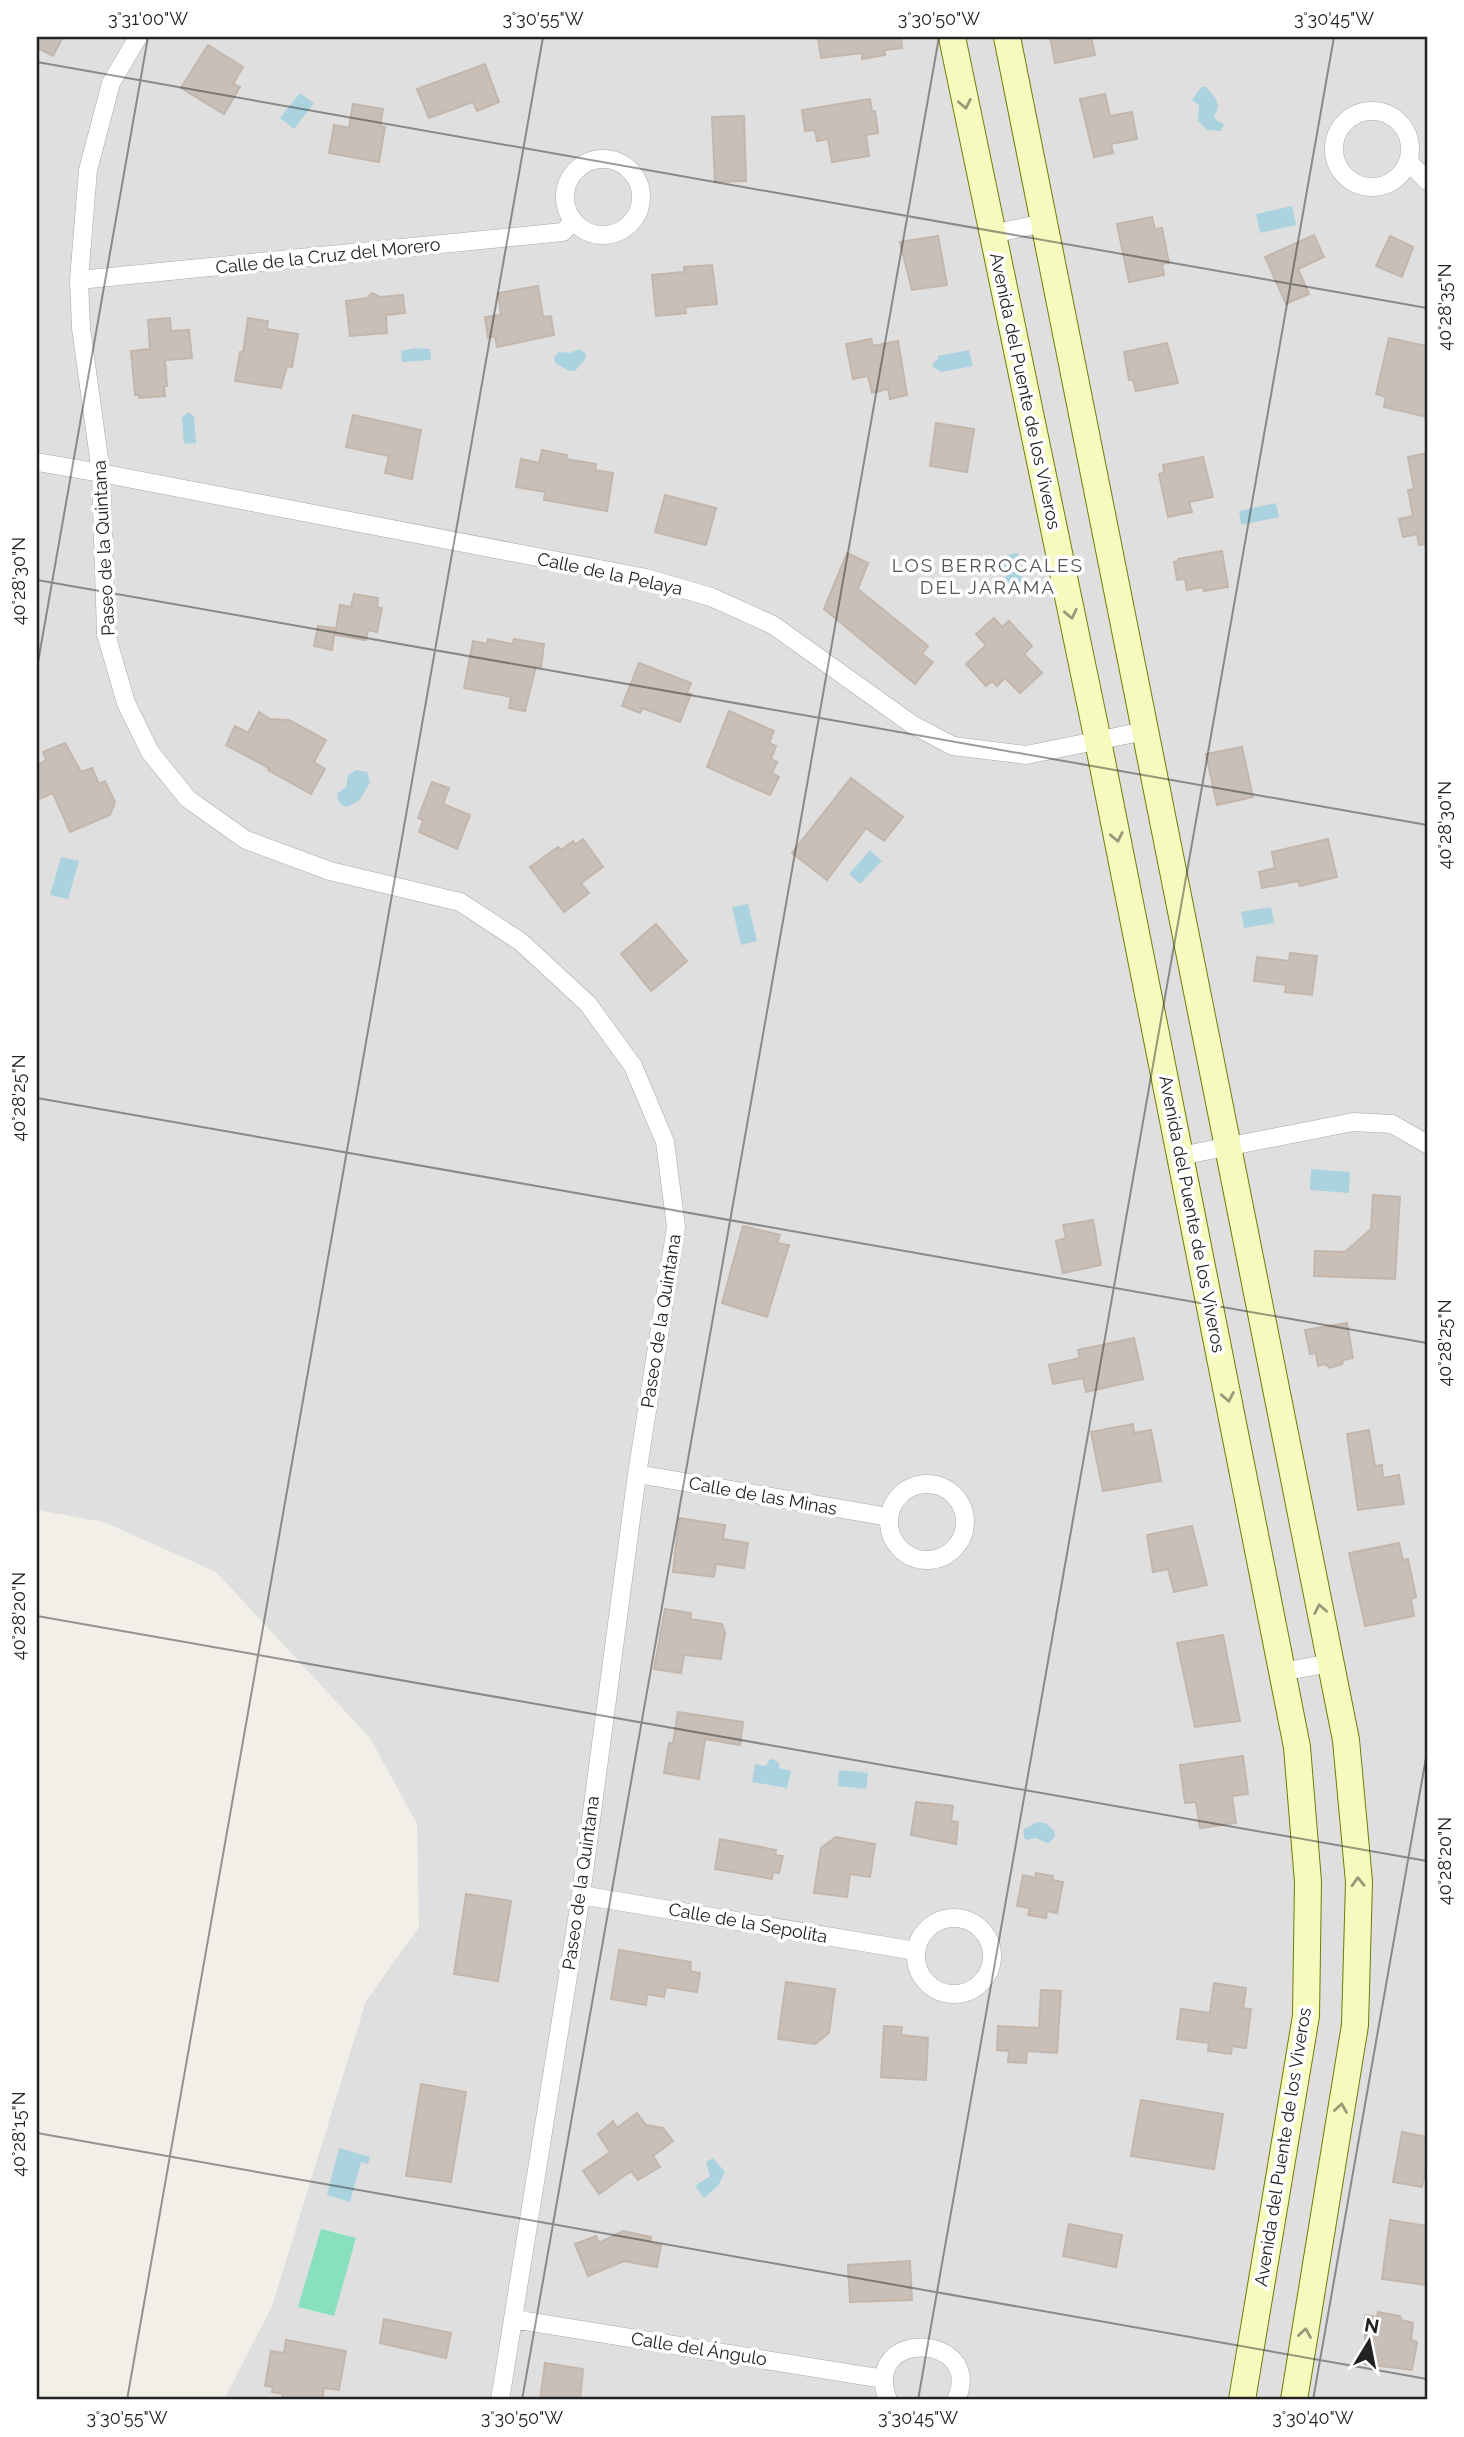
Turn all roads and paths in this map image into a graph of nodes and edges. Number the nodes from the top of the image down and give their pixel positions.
1 (138, 37) edge
2 (952, 37) edge
3 (1007, 37) edge
4 (1408, 161) junction
5 (1427, 181) edge
6 (573, 222) junction
7 (1044, 223) junction
8 (992, 234) junction
9 (79, 281) junction
10 (37, 462) edge
11 (101, 473) junction
12 (1145, 731) junction
13 (1098, 741) junction
14 (1427, 1144) edge
15 (1227, 1146) junction
16 (1180, 1156) junction
17 (637, 1474) junction
18 (889, 1517) junction
19 (1331, 1663) junction
20 (1281, 1672) junction
21 (581, 1895) junction
22 (916, 1951) junction
23 (513, 2319) junction
24 (884, 2379) junction
25 (500, 2400) edge
26 (888, 2400) edge
27 (956, 2400) edge
28 (1245, 2400) edge
29 (1293, 2400) edge

1 - 9 street, Paseo de la Quintana
2 -> 8 street, Avenida del Puente de los Viveros
3 - 7 street
4 - 4 street
4 - 5 street
6 - 6 street
6 - 9 street, Calle de la Cruz del Morero
7 - 8 street
7 - 12 street
8 -> 13 street, Avenida del Puente de los Viveros
9 - 11 street, Paseo de la Quintana
10 - 11 street, Calle de la Pelaya
11 - 13 street, Calle de la Pelaya
11 - 17 street, Paseo de la Quintana
12 - 13 street, Calle de la Pelaya
12 - 15 street
13 -> 16 street, Avenida del Puente de los Viveros
14 - 15 street
15 - 16 street
19 -> 15 street
16 -> 20 street, Avenida del Puente de los Viveros
17 - 18 street, Calle de las Minas
17 - 21 street, Paseo de la Quintana
18 - 18 street
19 - 20 street
29 -> 19 street
20 - 28 street, Avenida del Puente de los Viveros
21 - 22 street, Calle de la Sepolita
21 - 23 street, Paseo de la Quintana
22 - 22 street
23 - 24 street, Calle del Ángulo
23 - 25 street, Paseo de la Quintana
24 - 26 street
24 - 27 street

